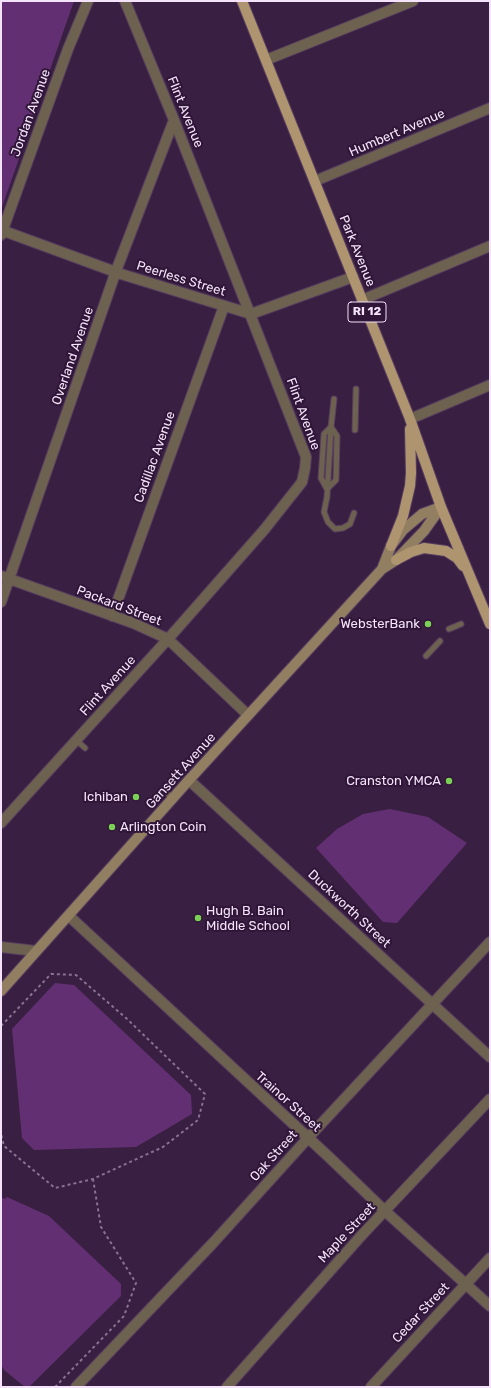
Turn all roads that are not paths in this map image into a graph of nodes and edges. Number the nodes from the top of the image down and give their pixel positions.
1 (88, 1) edge
2 (125, 1) edge
3 (242, 1) edge
4 (413, 1) edge
5 (266, 60) junction
6 (490, 108) edge
7 (174, 120) junction
8 (315, 181) junction
9 (1, 232) edge
10 (490, 246) edge
11 (116, 271) junction
12 (353, 278) junction
13 (362, 300) junction
14 (224, 306) junction
15 (251, 314) junction
16 (490, 385) edge
17 (356, 389) dead end
18 (334, 399) dead end
19 (410, 419) junction
20 (355, 430) dead end
21 (441, 507) junction
22 (354, 513) dead end
23 (391, 546) junction
24 (396, 560) junction
25 (382, 569) junction
26 (469, 573) junction
27 (5, 577) edge
28 (1, 602) edge
29 (112, 616) junction
30 (461, 624) dead end
31 (490, 624) edge
32 (450, 629) dead end
33 (168, 639) junction
34 (440, 641) dead end
35 (426, 656) dead end
36 (248, 715) junction
37 (76, 740) junction
38 (85, 748) dead end
39 (190, 780) junction
40 (165, 791) dead end
41 (173, 799) junction
42 (1, 823) edge
43 (132, 827) dead end
44 (140, 834) junction
45 (69, 916) junction
46 (490, 942) edge
47 (1, 948) edge
48 (36, 951) junction
49 (1, 991) edge
50 (433, 1004) junction
51 (490, 1057) edge
52 (490, 1099) edge
53 (308, 1138) junction
54 (385, 1211) junction
55 (490, 1258) edge
56 (466, 1284) junction
57 (490, 1306) edge
58 (76, 1387) edge
59 (227, 1387) edge
60 (371, 1387) edge

1 - 9 street, Jordan Avenue
2 - 7 street, Flint Avenue
3 - 5 main road, Park Avenue / RI 12
4 - 5 street
5 - 8 main road, Park Avenue / RI 12
6 - 8 street, Humbert Avenue
7 - 11 street, Overland Avenue
7 - 15 street, Flint Avenue
8 - 12 main road, Park Avenue / RI 12
9 - 11 street, Peerless Street
10 - 13 street
11 - 14 street, Peerless Street
11 - 27 street, Overland Avenue
12 - 13 main road, Park Avenue / RI 12
12 - 15 street
13 - 19 main road, Park Avenue / RI 12
14 - 15 street, Peerless Street
14 - 29 street, Cadillac Avenue
15 - 33 street, Flint Avenue
16 - 19 street
17 - 20 lane
18 - 22 lane
19 - 21 main road, Park Avenue / RI 12
19 - 23 main road
21 - 23 main road, Gansett Avenue
21 - 24 main road, Gansett Avenue
21 - 26 main road, Park Avenue / RI 12
23 - 25 main road, Gansett Avenue
24 - 25 main road, Gansett Avenue
24 - 26 main road
25 - 36 main road, Gansett Avenue
26 - 31 main road, Park Avenue / RI 12
27 - 28 street, Overland Avenue
27 - 29 street, Packard Street
29 - 33 street, Packard Street
30 - 32 lane
33 - 36 street, Packard Street
33 - 37 street, Flint Avenue
34 - 35 lane
36 - 39 main road, Gansett Avenue
37 - 38 lane
37 - 42 street, Flint Avenue
39 - 41 main road, Gansett Avenue
39 - 50 street, Duckworth Street
40 - 41 lane
41 - 44 main road, Gansett Avenue
43 - 44 lane
44 - 45 main road, Gansett Avenue
45 - 48 main road, Gansett Avenue
45 - 53 street, Trainor Street
46 - 50 street, Oak Street
47 - 48 street
48 - 49 main road, Gansett Avenue
50 - 51 street, Duckworth Street
50 - 53 street, Oak Street
52 - 54 street, Maple Street
53 - 54 street, Trainor Street
53 - 58 street, Oak Street
54 - 56 street, Trainor Street
54 - 59 street, Maple Street
55 - 56 street, Cedar Street
56 - 57 street, Trainor Street
56 - 60 street, Cedar Street

